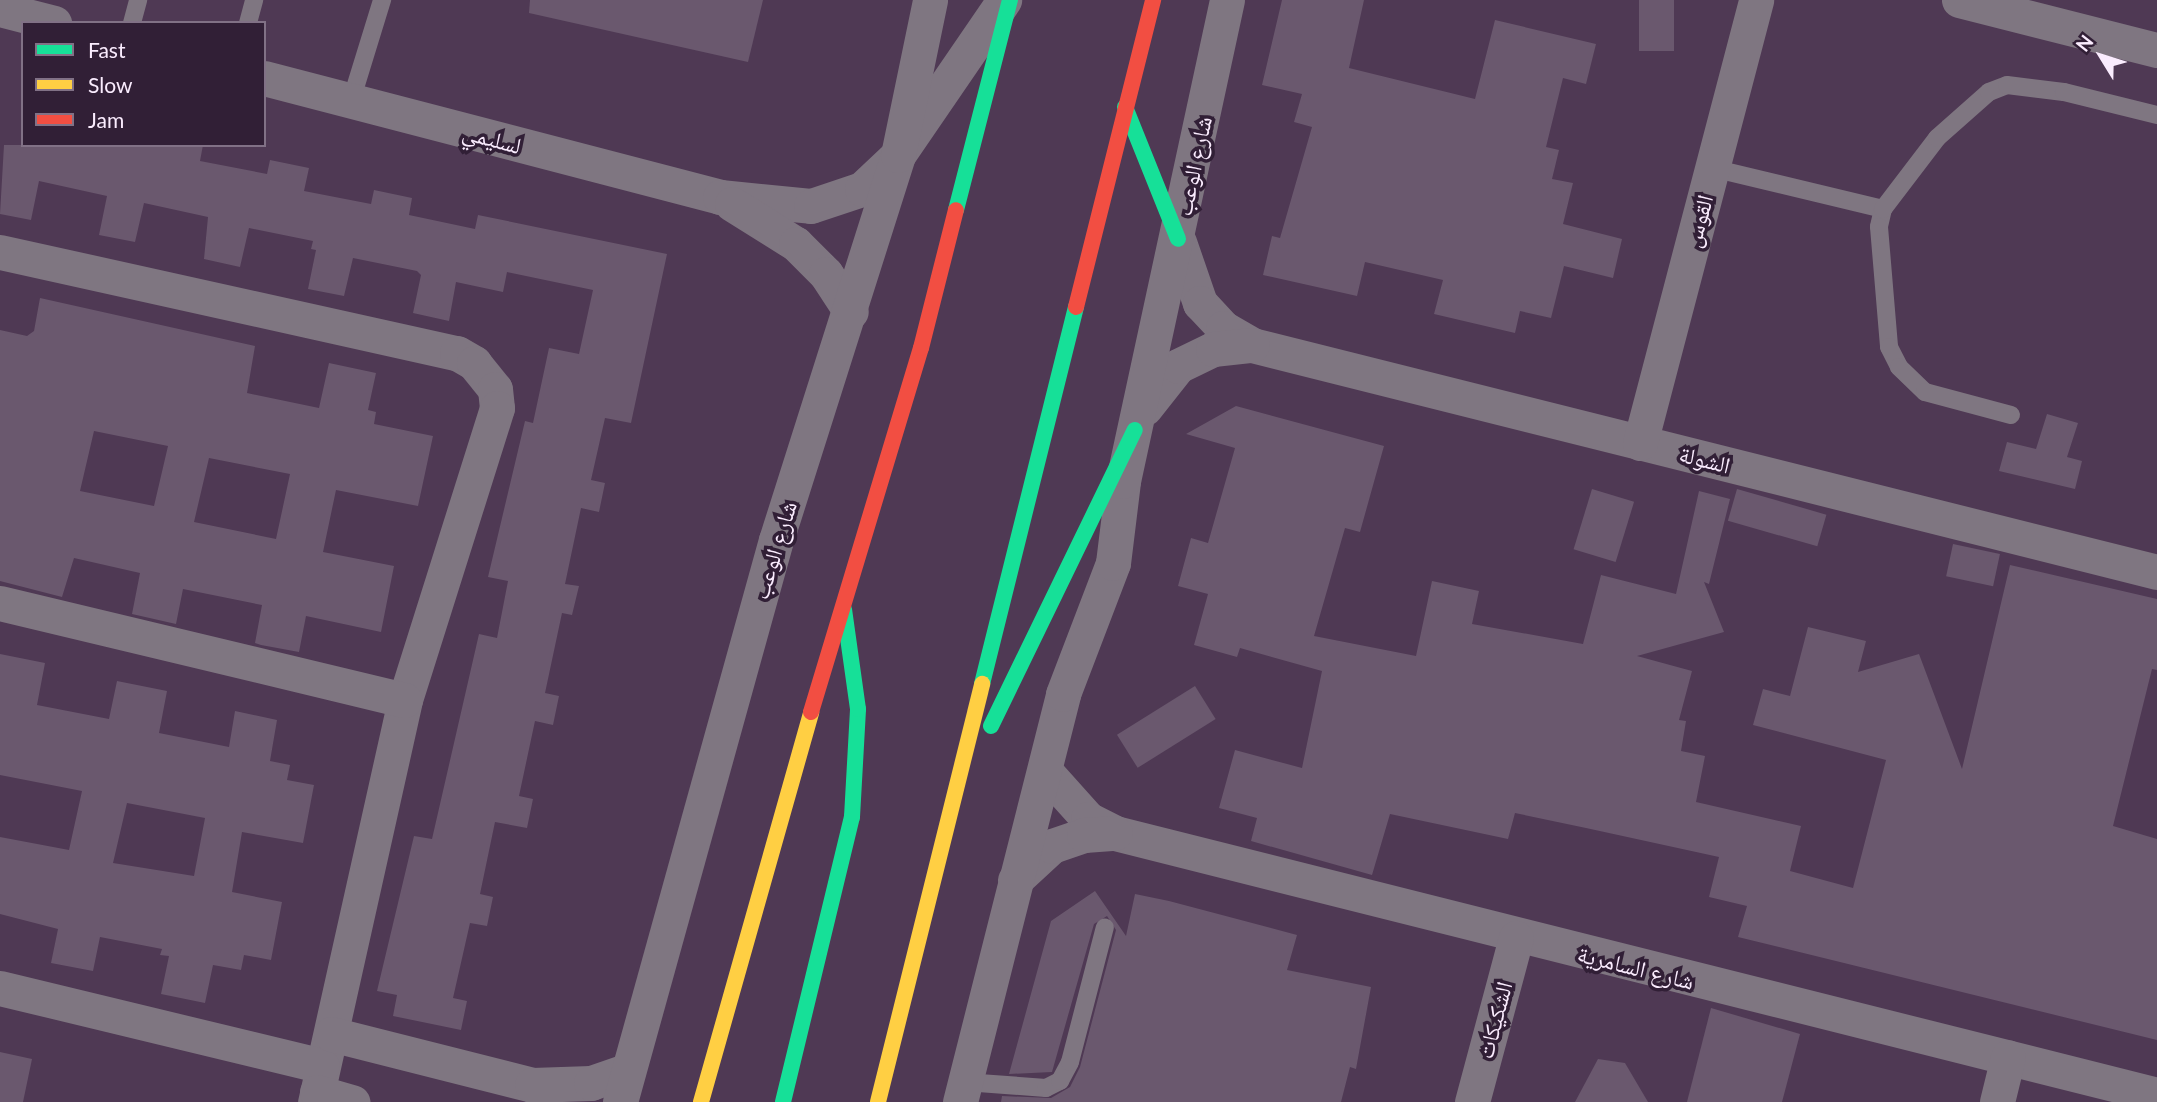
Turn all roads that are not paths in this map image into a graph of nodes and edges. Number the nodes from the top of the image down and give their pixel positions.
1 (138, 0) edge
2 (254, 0) edge
3 (382, 0) edge
4 (930, 0) edge
5 (1004, 0) edge
6 (1010, 0) edge
7 (1153, 0) edge
8 (1227, 0) edge
9 (1756, 0) edge
10 (1959, 0) edge
11 (0, 9) edge
12 (46, 21) edge
13 (133, 21) edge
14 (249, 21) edge
15 (2157, 50) edge
16 (266, 79) edge
17 (351, 100) junction
18 (1125, 107) junction
19 (2157, 115) edge
20 (898, 155) junction
21 (1712, 168) junction
22 (720, 197) junction
23 (1883, 209) junction
24 (1178, 239) junction
25 (0, 252) edge
26 (851, 312) junction
27 (1252, 345) junction
28 (2011, 415) dead end
29 (1135, 430) junction
30 (1640, 443) junction
31 (2157, 572) edge
32 (842, 601) junction
33 (0, 603) edge
34 (405, 700) junction
35 (1045, 771) junction
36 (955, 800) junction
37 (1115, 833) junction
38 (1015, 880) junction
39 (1105, 927) dead end
40 (1516, 937) junction
41 (0, 988) edge
42 (2008, 1057) junction
43 (321, 1074) edge
44 (624, 1086) edge
45 (962, 1092) edge
46 (2157, 1095) edge
47 (353, 1102) edge
48 (701, 1102) edge
49 (783, 1102) edge
50 (878, 1102) edge
51 (1472, 1102) edge
52 (1997, 1102) edge

1 - 13 lane
2 - 14 lane
3 - 17 lane
4 - 20 street, شارع الوعب
5 - 20 street, لسليمي
6 - 32 main road
7 - 18 main road
8 - 24 street, شارع الوعب
9 - 21 street, القوس
10 - 15 street
11 - 12 street
16 - 17 street, لسليمي
17 - 22 street, لسليمي
18 - 24 main road
18 - 36 main road
19 - 23 lane
20 - 22 street, لسليمي
20 - 26 street, شارع الوعب
21 - 23 lane
21 - 30 street, القوس
22 - 26 street, لسليمي
23 - 28 lane
24 - 27 street, الشولة
24 - 29 street, شارع الوعب
25 - 34 street
26 - 44 street, شارع الوعب
27 - 29 street, الشولة
27 - 30 street, الشولة
29 - 35 street, شارع الوعب
29 - 36 main road
30 - 31 street, الشولة
32 - 48 main road
32 - 49 main road
33 - 34 street
34 - 43 street
35 - 37 street, شارع السامرية
35 - 38 street, شارع الوعب
36 - 50 main road
37 - 38 street, شارع السامرية
37 - 40 street, شارع السامرية
38 - 45 street, شارع الوعب
39 - 45 lane
40 - 42 street, شارع السامرية
40 - 51 street, الشكيكات
41 - 43 street
42 - 46 street, شارع السامرية
42 - 52 street
43 - 44 street
43 - 47 street

